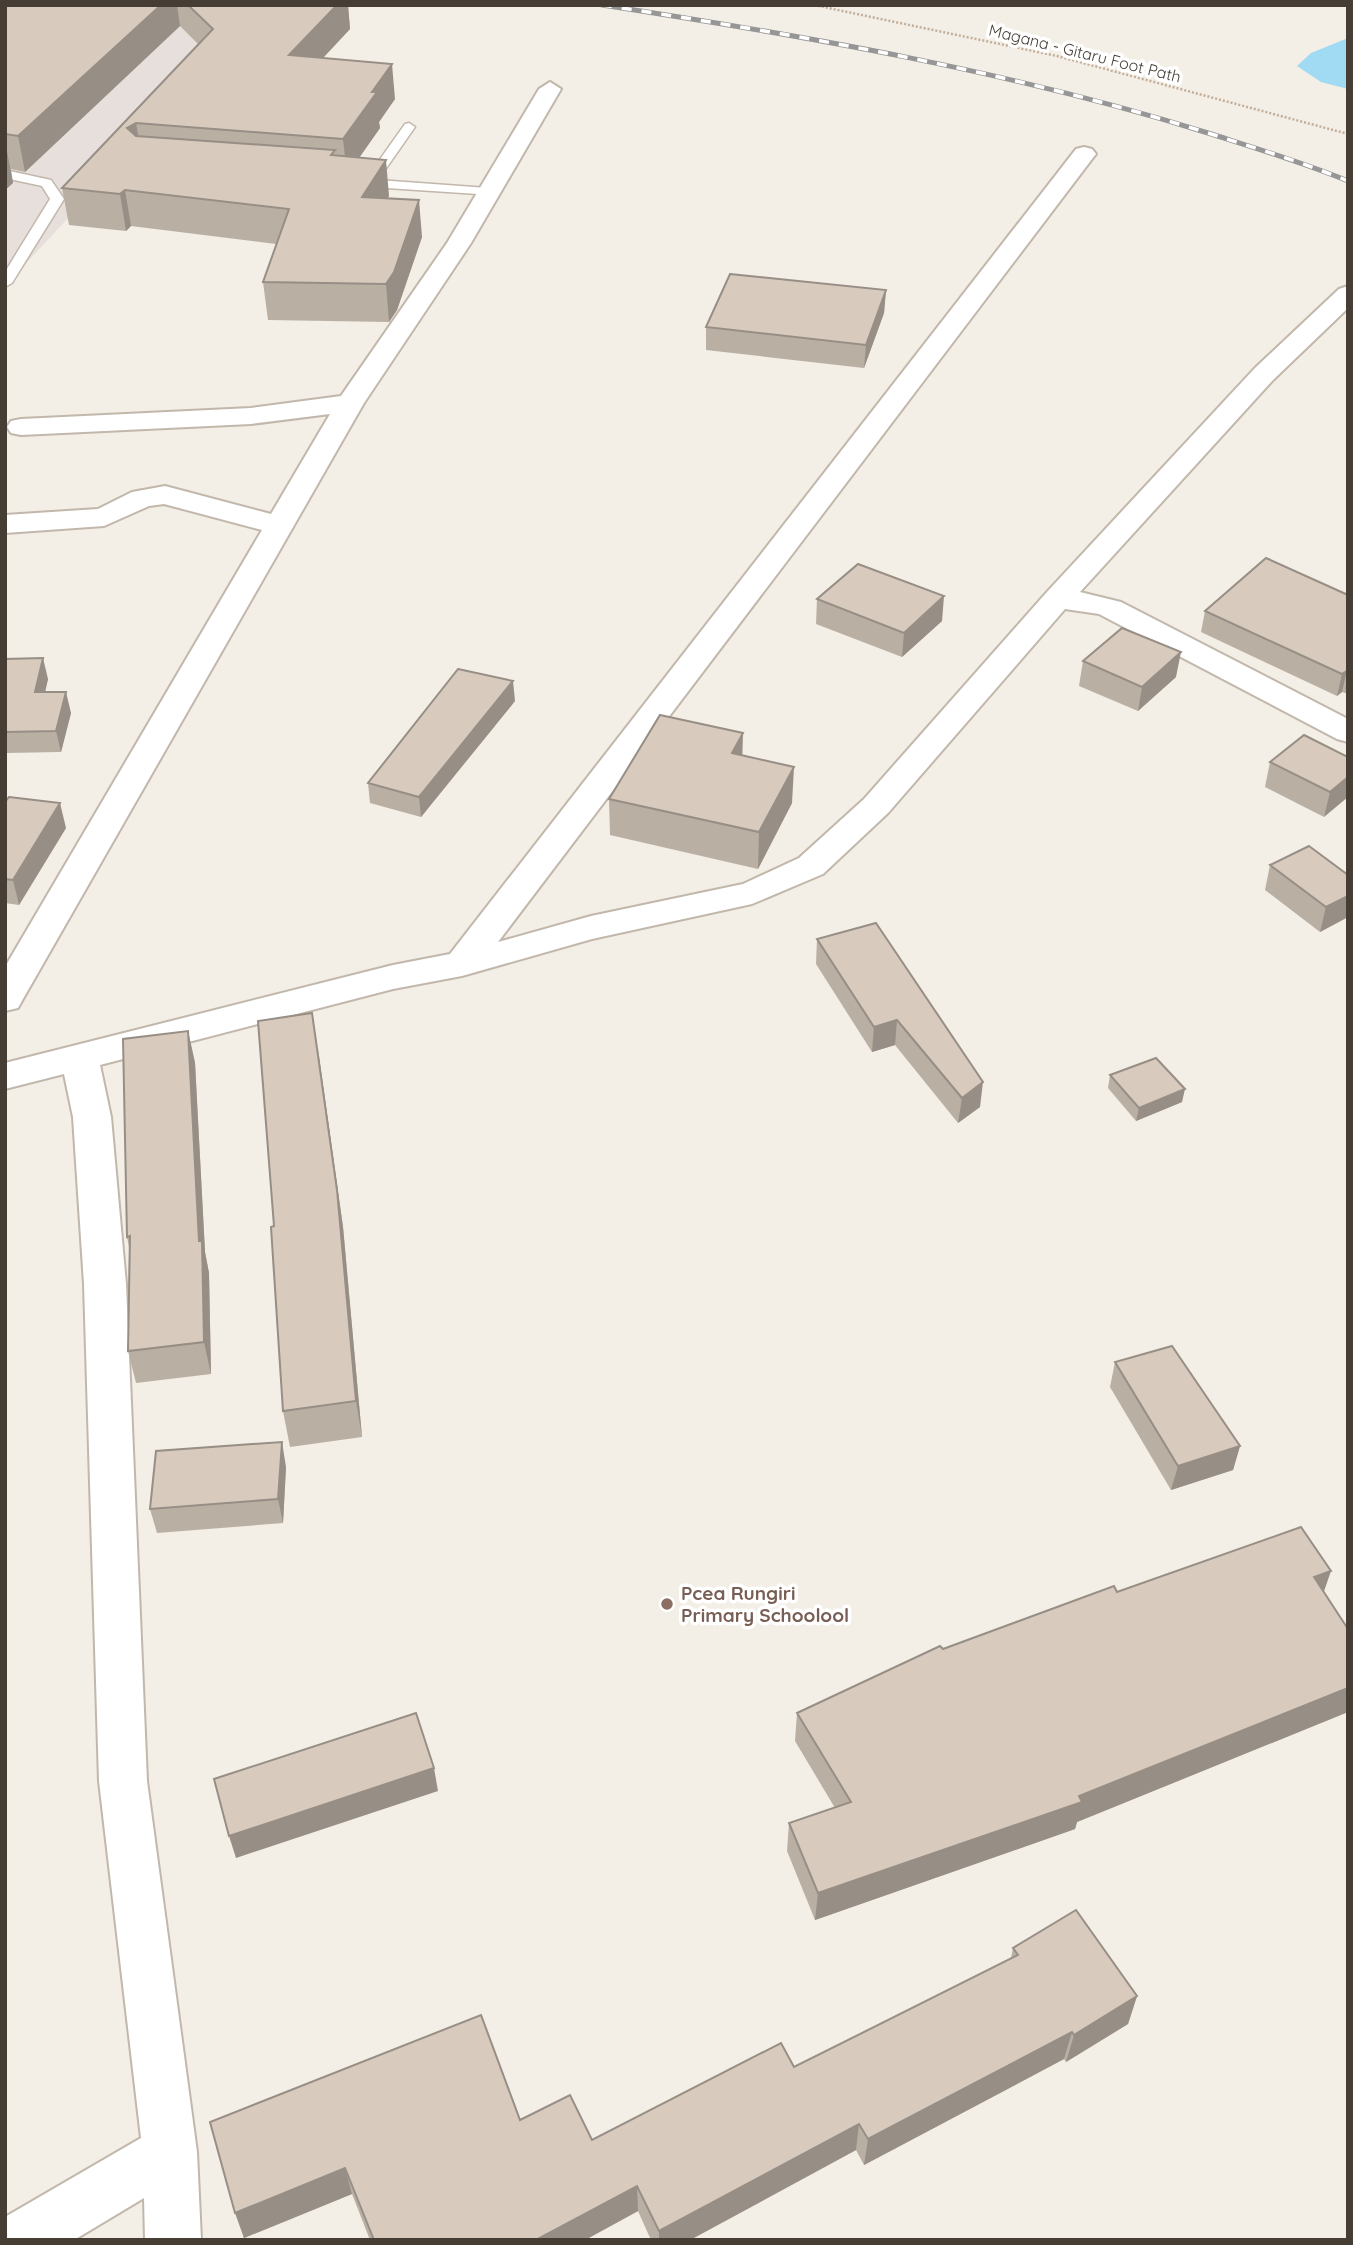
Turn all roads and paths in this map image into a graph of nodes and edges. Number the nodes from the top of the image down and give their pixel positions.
1 (814, 5) edge
2 (550, 89) dead end
3 (409, 127) dead end
4 (1348, 134) edge
5 (1084, 154) dead end
6 (5, 174) edge
7 (343, 181) edge
8 (369, 183) junction
9 (488, 192) junction
10 (5, 283) edge
11 (1348, 294) edge
12 (350, 403) junction
13 (21, 427) dead end
14 (5, 524) edge
15 (281, 526) junction
16 (1058, 599) junction
17 (1348, 732) edge
18 (462, 964) junction
19 (5, 999) edge
20 (80, 1059) junction
21 (5, 1076) edge
22 (170, 2152) junction
23 (20, 2240) edge
24 (173, 2240) edge

1 - 4 path, Magana - Gitaru Foot Path
2 - 9 street
3 - 8 lane
5 - 18 street
6 - 10 lane
7 - 8 lane
8 - 9 lane
9 - 12 street
11 - 16 street
12 - 13 street
12 - 15 street
14 - 15 street
15 - 19 street
16 - 17 street
16 - 18 street
18 - 20 street
20 - 21 street
20 - 22 street
22 - 23 street
22 - 24 street

